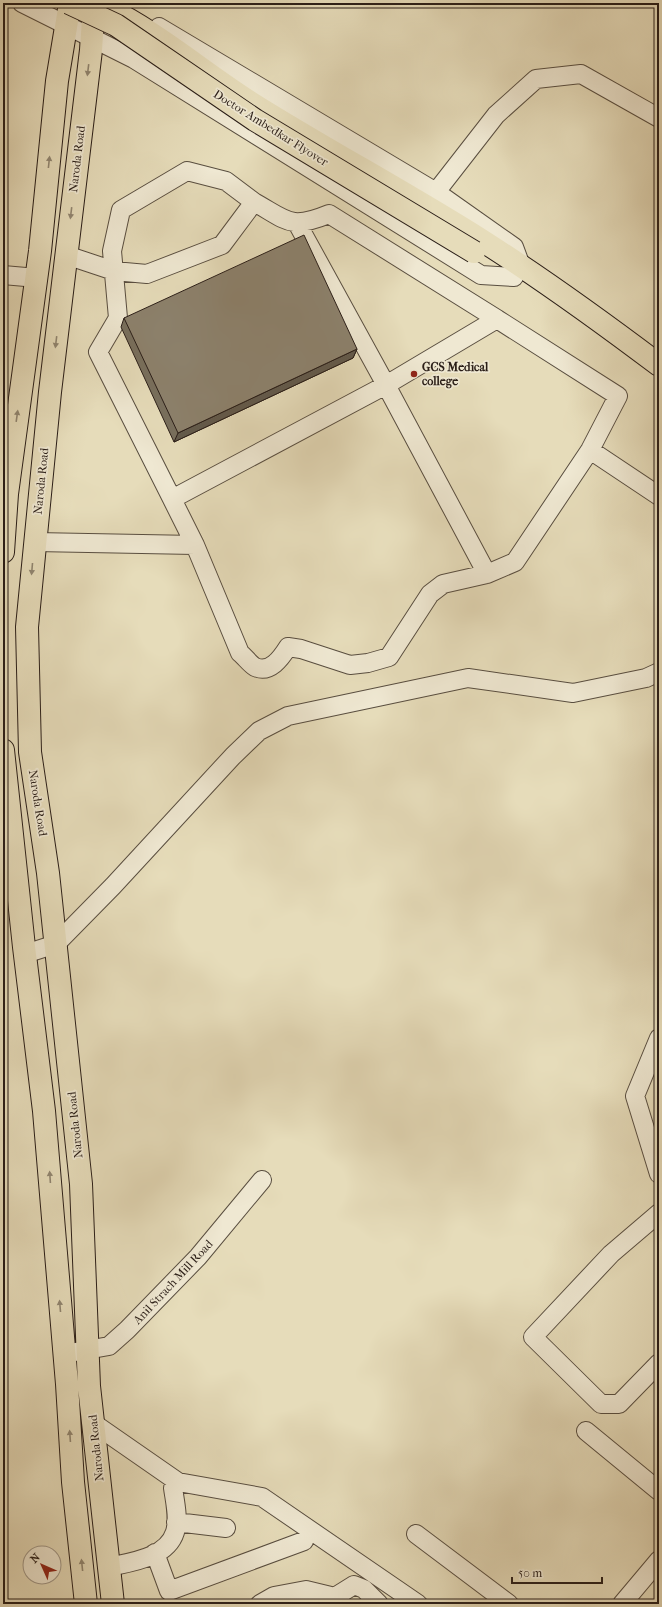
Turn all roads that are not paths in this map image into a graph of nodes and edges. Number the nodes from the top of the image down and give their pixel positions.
1 (22, 3) edge
2 (69, 3) edge
3 (96, 3) edge
4 (118, 3) edge
5 (66, 25) junction
6 (92, 37) junction
7 (659, 118) edge
8 (436, 192) junction
9 (254, 202) junction
10 (297, 223) junction
11 (478, 246) junction
12 (66, 255) junction
13 (114, 271) junction
14 (518, 272) junction
15 (3, 275) edge
16 (36, 278) junction
17 (498, 319) junction
18 (659, 365) edge
19 (659, 381) edge
20 (386, 385) junction
21 (590, 450) junction
22 (5, 494) edge
23 (659, 496) edge
24 (172, 499) junction
25 (35, 542) junction
26 (195, 545) junction
27 (3, 552) edge
28 (487, 574) junction
29 (659, 672) edge
30 (3, 750) edge
31 (56, 944) junction
32 (25, 954) junction
33 (659, 1038) edge
34 (659, 1174) edge
35 (262, 1180) dead end
36 (659, 1213) edge
37 (87, 1351) junction
38 (64, 1354) junction
39 (659, 1363) edge
40 (93, 1423) junction
41 (586, 1431) dead end
42 (173, 1488) dead end
43 (659, 1491) edge
44 (176, 1522) junction
45 (226, 1528) dead end
46 (416, 1534) dead end
47 (304, 1541) dead end
48 (155, 1553) junction
49 (659, 1560) edge
50 (109, 1567) junction
51 (332, 1601) edge
52 (86, 1604) edge
53 (113, 1604) edge
54 (260, 1604) edge
55 (379, 1604) edge
56 (418, 1604) edge
57 (509, 1604) edge
58 (622, 1604) edge

1 - 5 street
2 - 5 main road
2 - 11 main road, Doctor Ambedkar Flyover, bridge
3 - 6 main road, Naroda Road
3 - 11 main road, Doctor Ambedkar Flyover
4 - 8 street
5 - 6 street
16 -> 5 main road
6 -> 12 main road, Naroda Road
6 - 14 street
7 - 8 street
8 - 14 street
9 - 10 street
9 - 13 street
9 - 13 street
10 - 17 street
10 - 20 street
11 - 14 main road
12 - 13 street
12 -> 25 main road, Naroda Road
13 - 24 street
14 - 18 main road
14 - 19 main road
15 - 16 street
22 -> 16 main road
17 - 20 street
17 - 21 street
20 - 24 street
20 - 28 street
21 - 23 street
21 - 28 street
22 - 27 main road
24 - 26 street
25 - 26 street
25 -> 31 main road, Naroda Road
26 - 28 street
29 - 31 street
30 - 32 main road, Naroda Road
31 - 32 street
31 - 37 main road, Naroda Road
38 -> 32 main road, Naroda Road
33 - 34 street
35 - 37 street, Anil Strach Mill Road
36 - 39 street
37 - 38 street, Anil Strach Mill Road
37 - 40 main road, Naroda Road
52 -> 38 main road, Naroda Road
40 - 50 main road, Naroda Road
40 - 56 street
41 - 43 street
42 - 44 street
44 - 45 street
44 - 48 street
46 - 57 street
47 - 48 street
48 - 50 street
49 - 58 street
50 - 53 main road, Naroda Road
51 - 54 street
51 - 55 street

